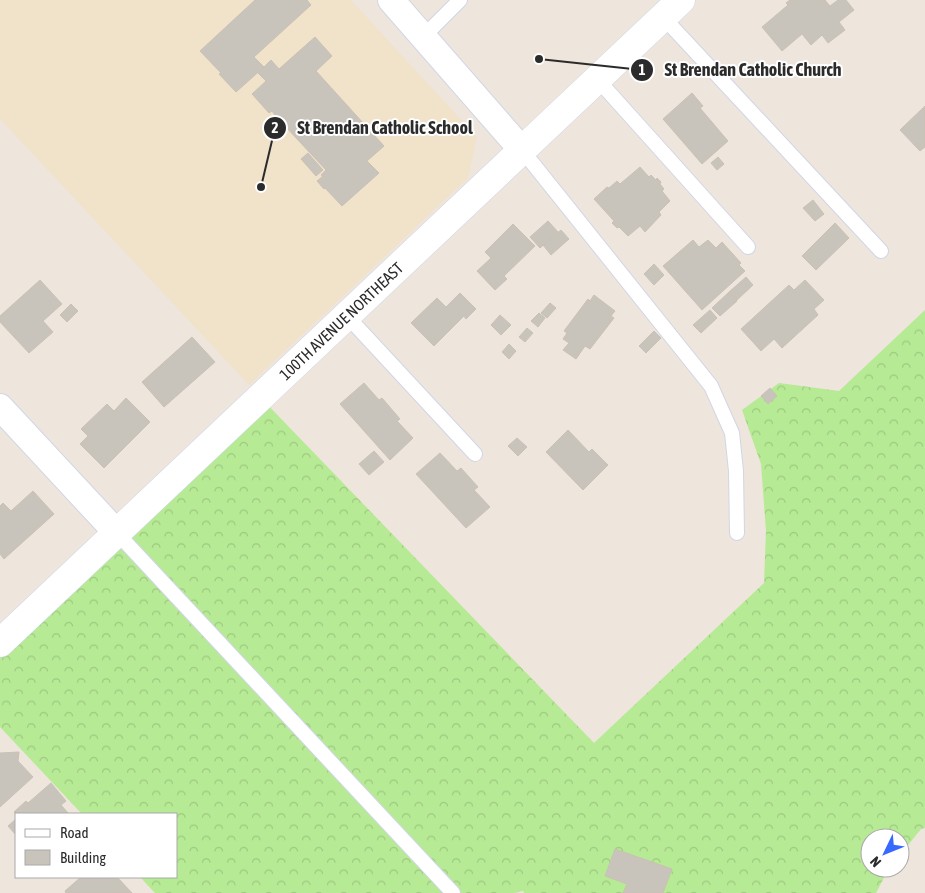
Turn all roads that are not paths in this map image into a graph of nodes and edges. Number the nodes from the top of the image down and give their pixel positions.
1 (391, 0) edge
2 (460, 0) edge
3 (672, 8) edge
4 (424, 36) junction
5 (598, 80) junction
6 (522, 150) junction
7 (748, 246) dead end
8 (881, 251) dead end
9 (347, 316) junction
10 (0, 407) edge
11 (475, 454) dead end
12 (117, 533) junction
13 (737, 534) dead end
14 (0, 643) edge
15 (453, 893) edge

1 - 4 street
2 - 4 lane
3 - 5 street, 100TH AVENUE NORTHEAST
3 - 8 lane
4 - 6 street
5 - 6 street, 100TH AVENUE NORTHEAST
5 - 7 lane
6 - 9 street, 100TH AVENUE NORTHEAST
6 - 13 lane
9 - 11 lane
9 - 12 street, 100TH AVENUE NORTHEAST
10 - 12 street
12 - 14 street, 100TH AVENUE NORTHEAST
12 - 15 lane

